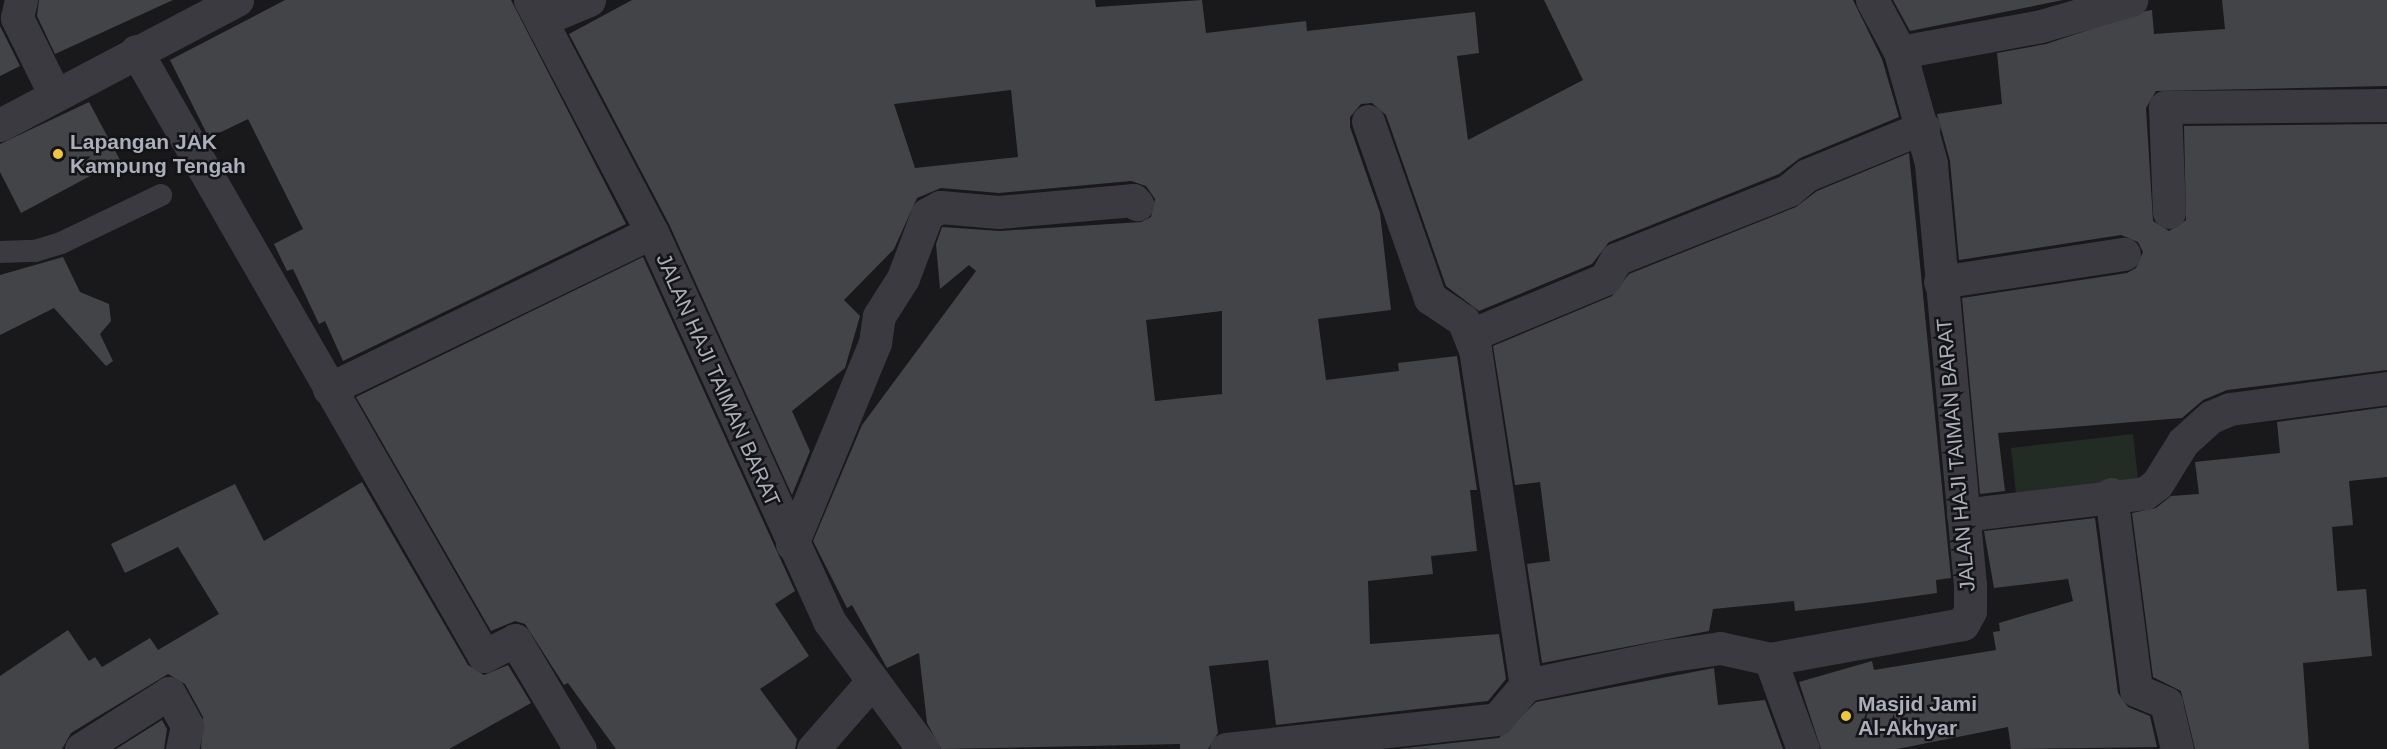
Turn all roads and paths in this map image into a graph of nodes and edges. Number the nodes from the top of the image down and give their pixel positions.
1 (21, 0) edge
2 (237, 0) edge
3 (589, 0) edge
4 (1872, 0) edge
5 (2131, 0) edge
6 (536, 10) edge
7 (136, 51) junction
8 (1900, 52) junction
9 (55, 95) junction
10 (2387, 105) edge
11 (1368, 121) dead end
12 (0, 125) edge
13 (1924, 127) junction
14 (161, 195) dead end
15 (1137, 204) dead end
16 (2169, 212) dead end
17 (652, 232) junction
18 (0, 252) edge
19 (2124, 254) dead end
20 (1940, 282) junction
21 (1471, 335) junction
22 (2387, 388) edge
23 (329, 389) junction
24 (2111, 494) junction
25 (1963, 515) junction
26 (792, 544) junction
27 (1770, 659) junction
28 (870, 684) junction
29 (1526, 685) junction
30 (1370, 743) edge
31 (81, 749) edge
32 (182, 749) edge
33 (580, 749) edge
34 (813, 749) edge
35 (922, 749) edge
36 (1226, 749) edge
37 (1803, 749) edge
38 (2177, 749) edge

1 - 9 street
2 - 7 street
3 - 6 street
4 - 8 street, JALAN HAJI TAIMAN BARAT
5 - 8 street
6 - 17 street, JALAN HAJI TAIMAN BARAT
7 - 9 street
7 - 23 street
8 - 13 street, JALAN HAJI TAIMAN BARAT
9 - 12 street
10 - 16 street
11 - 21 street
13 - 20 street, JALAN HAJI TAIMAN BARAT
13 - 21 street
14 - 18 lane
15 - 26 street
17 - 23 street
17 - 26 street, JALAN HAJI TAIMAN BARAT
19 - 20 street
20 - 25 street, JALAN HAJI TAIMAN BARAT
21 - 29 street
22 - 24 street
23 - 33 street
24 - 25 street
24 - 38 street
25 - 27 street, JALAN HAJI TAIMAN BARAT
26 - 28 street, JALAN HAJI TAIMAN BARAT
27 - 29 street, JALAN HAJI TAIMAN BARAT
27 - 37 street
28 - 34 street
28 - 35 street, JALAN HAJI TAIMAN BARAT
29 - 30 street
30 - 36 street
31 - 32 street

